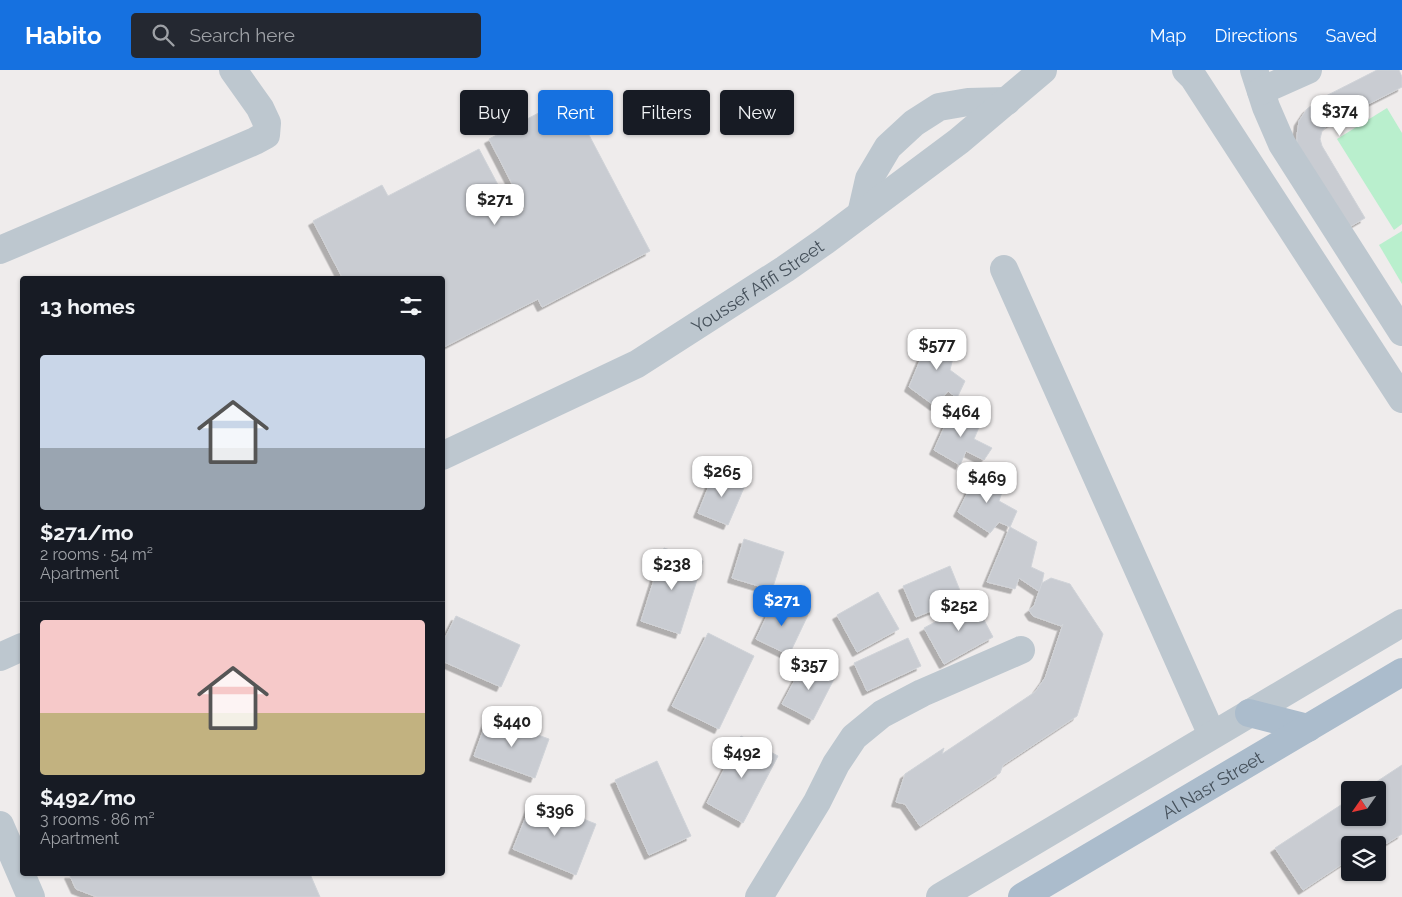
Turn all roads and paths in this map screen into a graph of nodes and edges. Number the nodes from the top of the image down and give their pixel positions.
1 (233, 70) edge
2 (1044, 70) edge
3 (1186, 70) edge
4 (1308, 70) edge
5 (1257, 80) edge
6 (1006, 101) junction
7 (1282, 144) junction
8 (1252, 167) junction
9 (861, 214) junction
10 (0, 250) edge
11 (1004, 269) dead end
12 (1397, 325) edge
13 (1362, 337) junction
14 (1402, 399) edge
15 (445, 455) edge
16 (1402, 623) edge
17 (20, 648) edge
18 (1021, 650) dead end
19 (0, 657) edge
20 (1402, 672) edge
21 (1249, 713) junction
22 (1308, 728) junction
23 (1212, 735) junction
24 (0, 825) edge
25 (20, 871) edge
26 (22, 876) edge
27 (31, 897) edge
28 (760, 897) edge
29 (940, 897) edge
30 (1022, 897) edge

1 - 10 street
2 - 6 street, Youssef Afifi Street
3 - 8 street
4 - 5 street
5 - 7 street
6 - 9 street, Youssef Afifi Street
6 - 9 street
7 - 8 street
7 - 12 street
8 - 13 street
9 - 15 street, Youssef Afifi Street
11 - 23 street
12 - 13 street
13 - 14 street
16 - 21 street
17 - 19 street
18 - 28 street
20 - 22 main road, Al Nasr Street
21 - 22 main road
21 - 23 street
22 - 30 main road, Al Nasr Street
23 - 29 street
24 - 25 street
26 - 27 street

